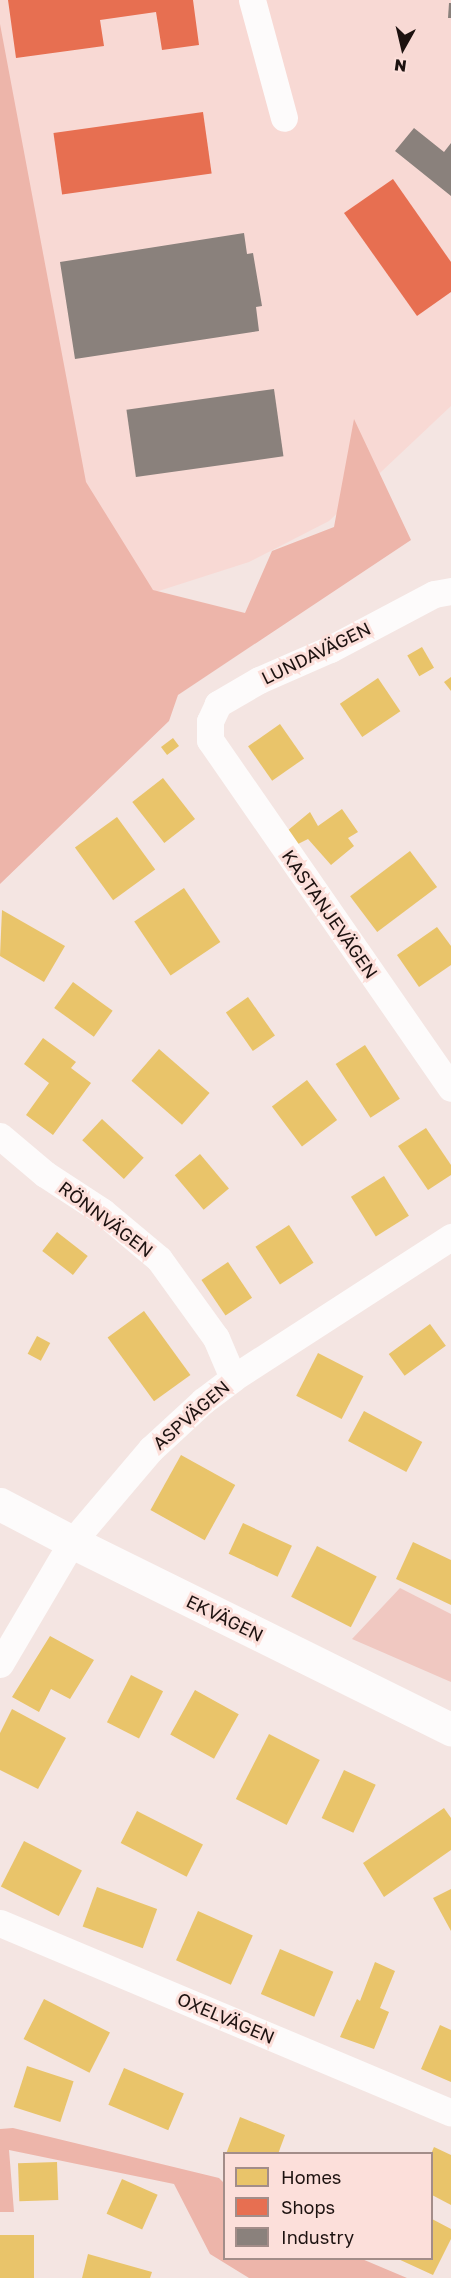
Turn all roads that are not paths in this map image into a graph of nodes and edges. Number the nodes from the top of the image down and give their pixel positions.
1 (252, 0) edge
2 (284, 118) dead end
3 (451, 591) edge
4 (210, 740) joint
5 (451, 1088) edge
6 (0, 1136) edge
7 (451, 1237) edge
8 (233, 1378) junction
9 (0, 1504) edge
10 (72, 1542) junction
11 (0, 1664) edge
12 (451, 1729) edge
13 (0, 1923) edge
14 (451, 2113) edge

1 - 2 street
3 - 4 street, LUNDAVÄGEN
4 - 5 street, KASTANJEVÄGEN
6 - 8 street, RÖNNVÄGEN
7 - 8 street, ASPVÄGEN
8 - 10 street, ASPVÄGEN
9 - 10 street, EKVÄGEN
10 - 11 street, ASPVÄGEN
10 - 12 street, EKVÄGEN
13 - 14 street, OXELVÄGEN

